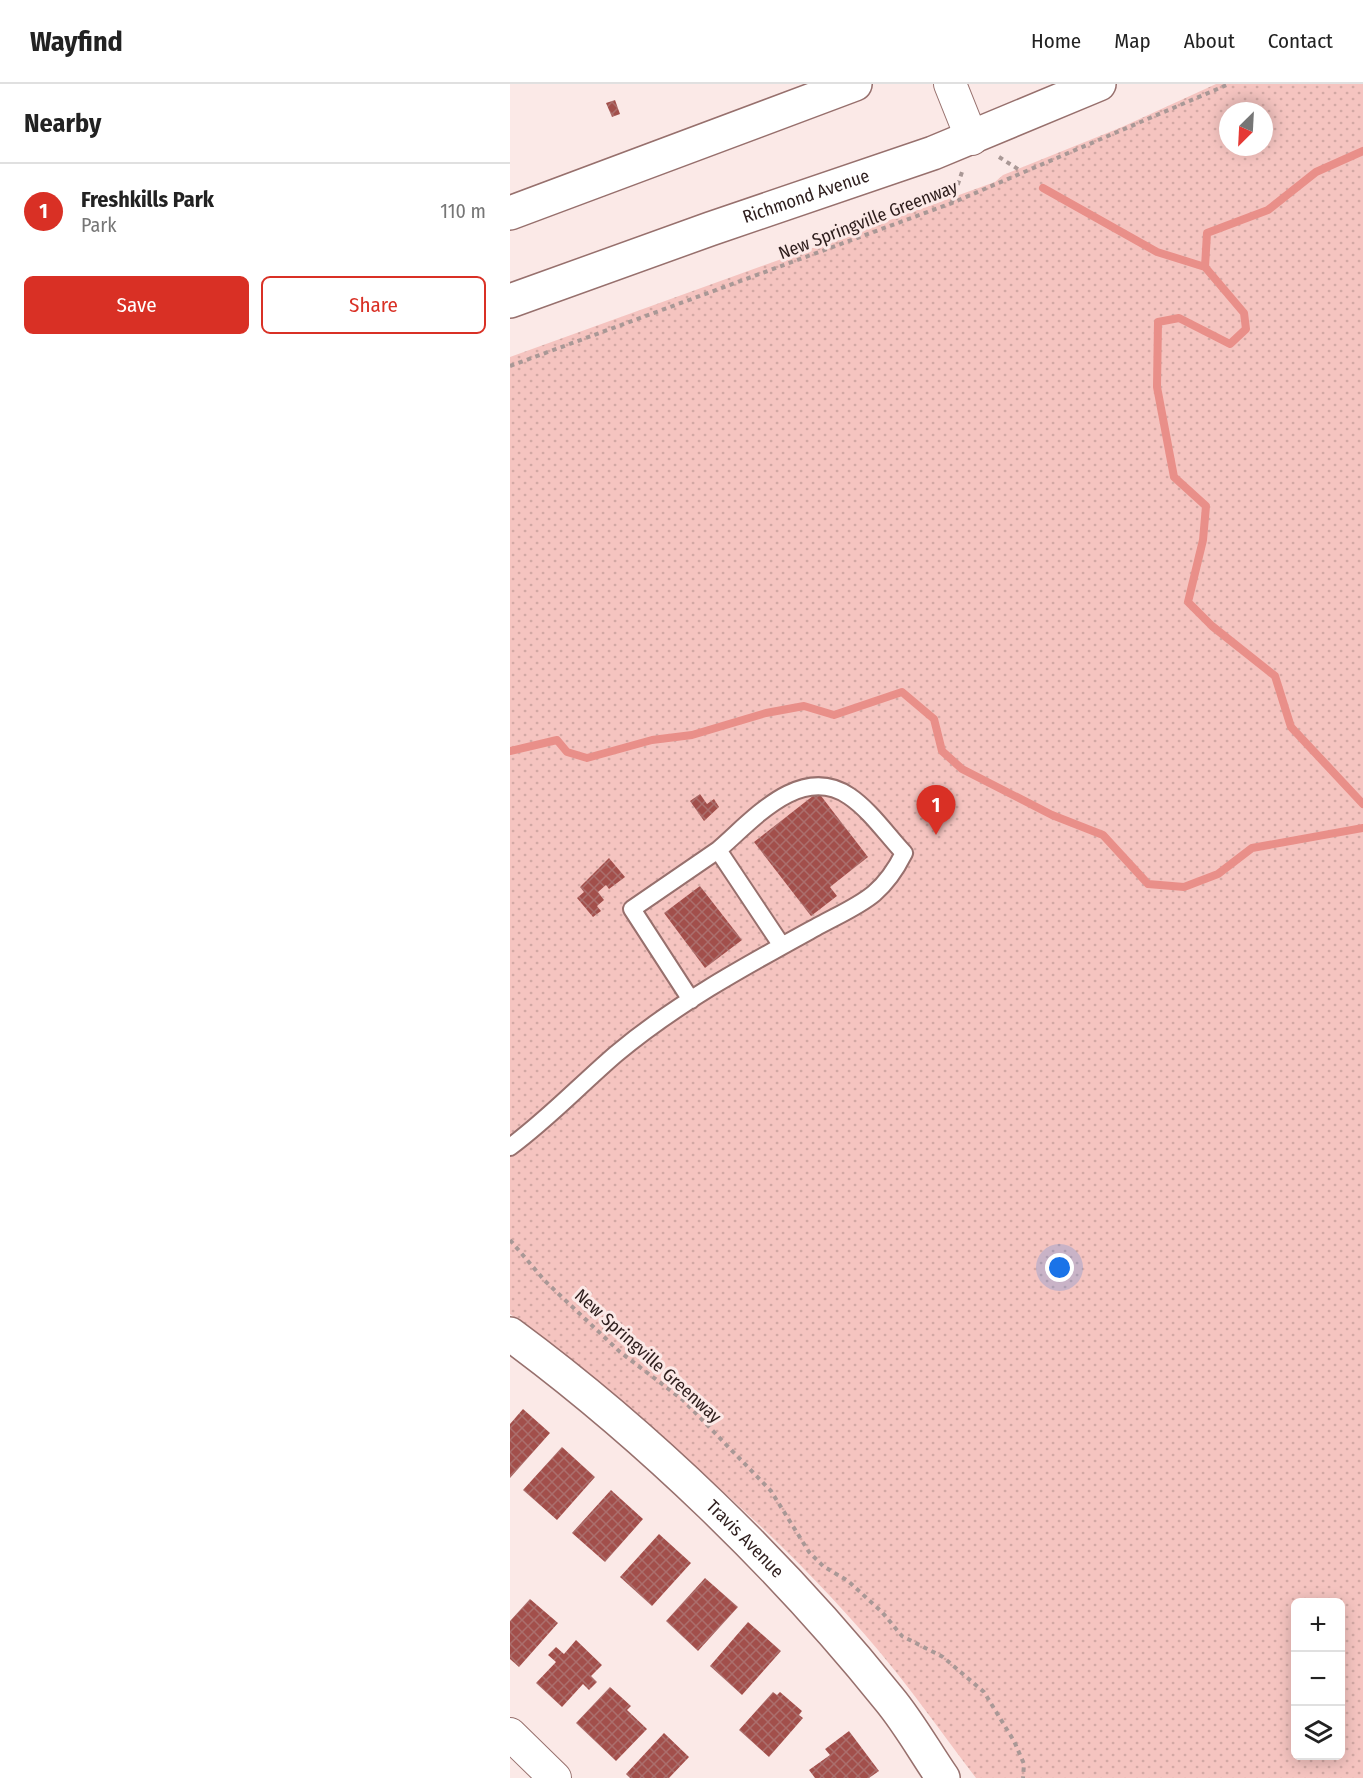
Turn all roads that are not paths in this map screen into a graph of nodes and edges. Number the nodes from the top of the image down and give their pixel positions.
1 (855, 84) edge
2 (950, 84) edge
3 (1099, 84) edge
4 (972, 139) junction
5 (510, 213) edge
6 (510, 302) edge
7 (718, 850) junction
8 (782, 946) junction
9 (691, 1000) junction
10 (510, 1147) edge
11 (510, 1334) edge
12 (510, 1734) edge
13 (555, 1778) edge
14 (943, 1778) edge

1 - 5 main road
2 - 4 street
3 - 4 main road, Richmond Avenue
4 - 6 main road, Richmond Avenue
7 - 8 lane
7 - 8 lane
7 - 9 lane
8 - 9 lane
9 - 10 lane
11 - 14 main road, Travis Avenue
12 - 13 street

